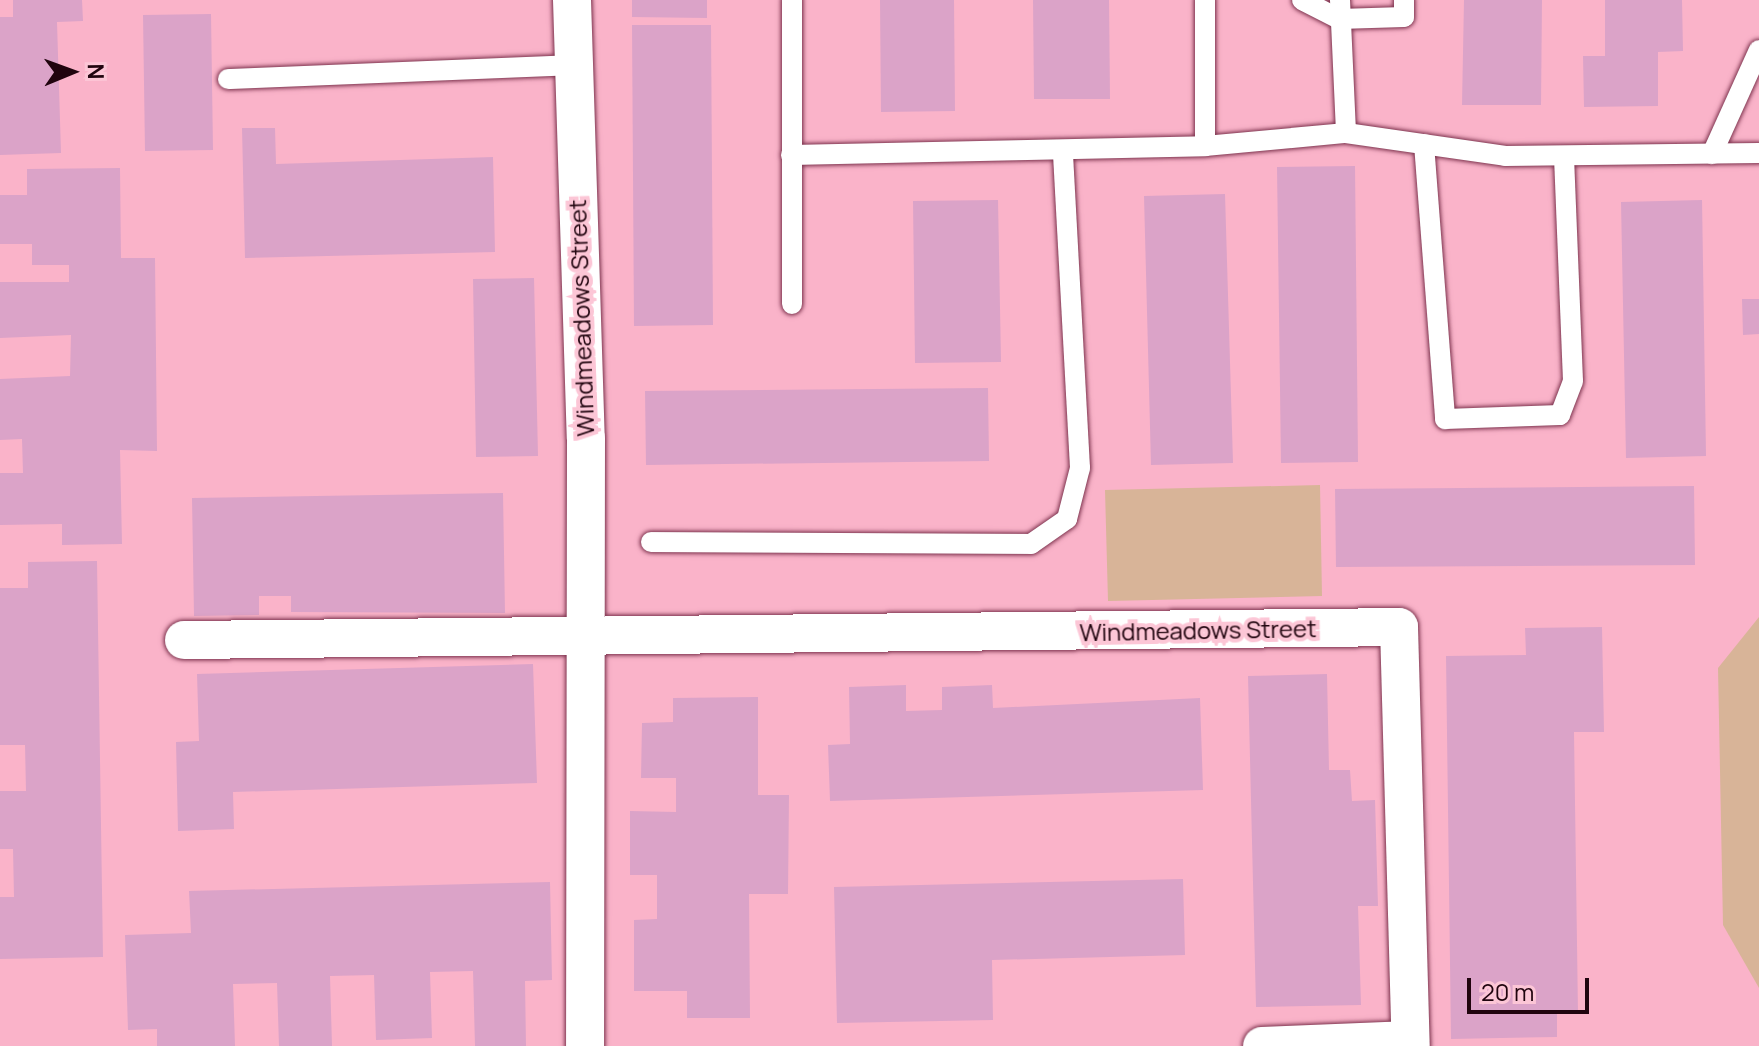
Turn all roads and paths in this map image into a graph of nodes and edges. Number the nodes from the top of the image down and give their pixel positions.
1 (572, 0) edge
2 (792, 0) edge
3 (1205, 0) edge
4 (1302, 0) edge
5 (1404, 0) edge
6 (1340, 10) edge
7 (1759, 50) edge
8 (572, 65) junction
9 (228, 79) dead end
10 (1346, 133) junction
11 (1424, 144) junction
12 (1205, 146) junction
13 (1063, 150) junction
14 (1759, 153) edge
15 (1712, 154) junction
16 (791, 155) junction
17 (1564, 156) junction
18 (792, 304) dead end
19 (651, 542) dead end
20 (585, 636) junction
21 (184, 640) dead end
22 (1410, 1043) edge
23 (585, 1046) edge
24 (1262, 1046) edge

1 - 8 street, Windmeadows Street
2 - 16 lane
3 - 12 lane
4 - 6 lane
5 - 6 lane
6 - 10 lane
7 - 15 lane
8 - 9 lane
8 - 20 street, Windmeadows Street
10 - 11 lane
10 - 12 lane
11 - 17 lane
11 - 17 lane
12 - 13 lane
13 - 16 lane
13 - 19 lane
14 - 15 lane
15 - 17 lane
16 - 18 lane
20 - 21 street, Windmeadows Street
20 - 22 street, Windmeadows Street
20 - 23 street, Windmeadows Street
22 - 24 street, Windmeadows Street

